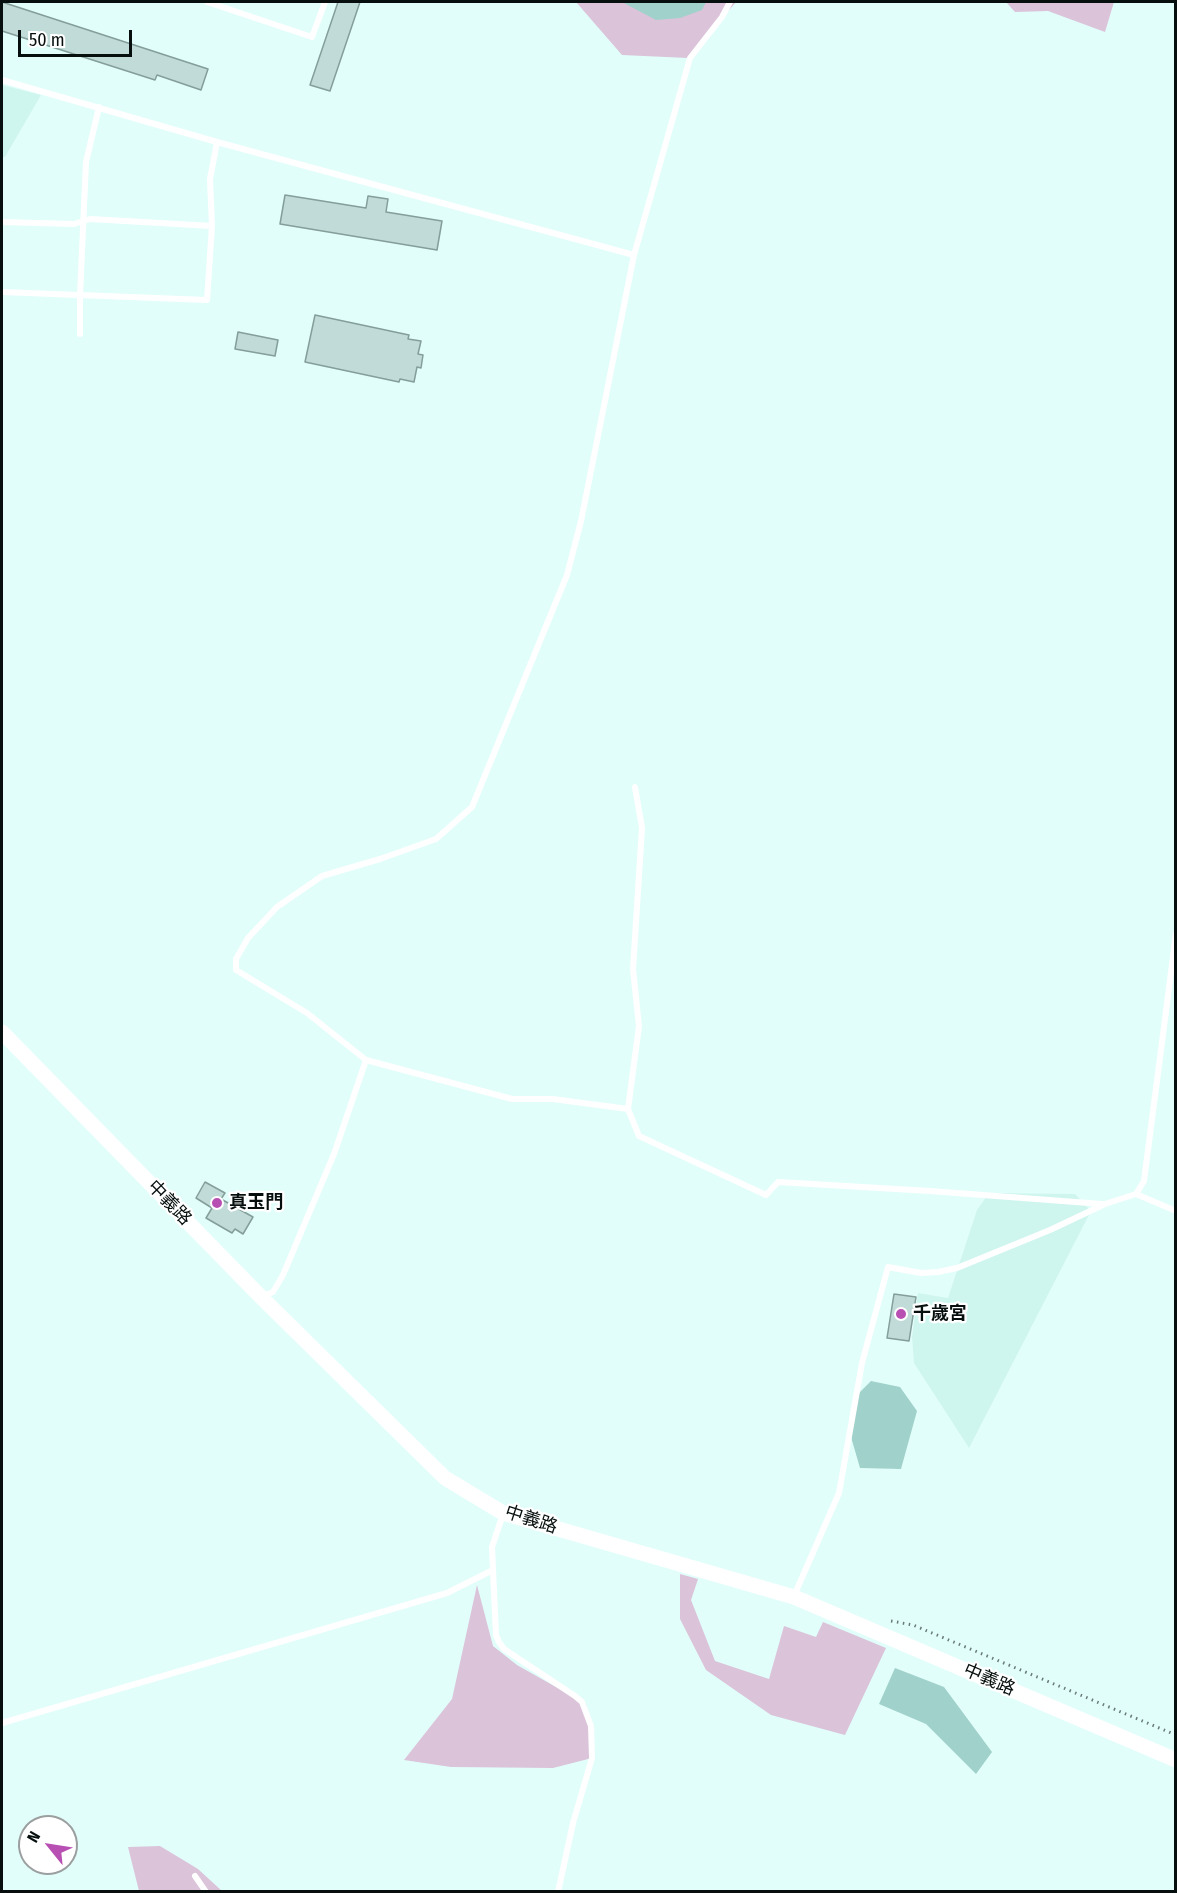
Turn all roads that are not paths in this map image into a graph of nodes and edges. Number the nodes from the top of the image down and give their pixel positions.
1 (207, 2) edge
2 (325, 2) edge
3 (730, 2) edge
4 (2, 80) edge
5 (99, 107) junction
6 (217, 142) junction
7 (2, 222) edge
8 (83, 222) junction
9 (212, 226) junction
10 (634, 255) junction
11 (2, 292) edge
12 (80, 295) junction
13 (80, 334) dead end
14 (635, 787) dead end
15 (1176, 934) edge
16 (2, 1032) edge
17 (366, 1060) junction
18 (628, 1109) junction
19 (1136, 1194) junction
20 (1105, 1204) junction
21 (1176, 1211) edge
22 (261, 1297) junction
23 (503, 1513) junction
24 (493, 1570) junction
25 (794, 1597) junction
26 (2, 1723) edge
27 (1176, 1760) edge
28 (195, 1876) dead end
29 (206, 1892) edge
30 (558, 1892) edge

1 - 2 lane
3 - 10 lane
4 - 5 lane
5 - 6 lane
5 - 8 lane
6 - 9 lane
6 - 10 lane
7 - 8 lane
8 - 9 lane
8 - 12 lane
9 - 12 lane
10 - 17 lane
11 - 12 lane
12 - 13 lane
14 - 18 lane
15 - 19 lane
16 - 22 street, 中義路
17 - 18 lane
17 - 22 lane
18 - 20 lane
19 - 20 lane
19 - 21 lane
20 - 25 lane
22 - 23 street, 中義路
23 - 24 lane
23 - 25 street, 中義路
24 - 26 lane
24 - 30 lane
25 - 27 street, 中義路
28 - 29 lane

